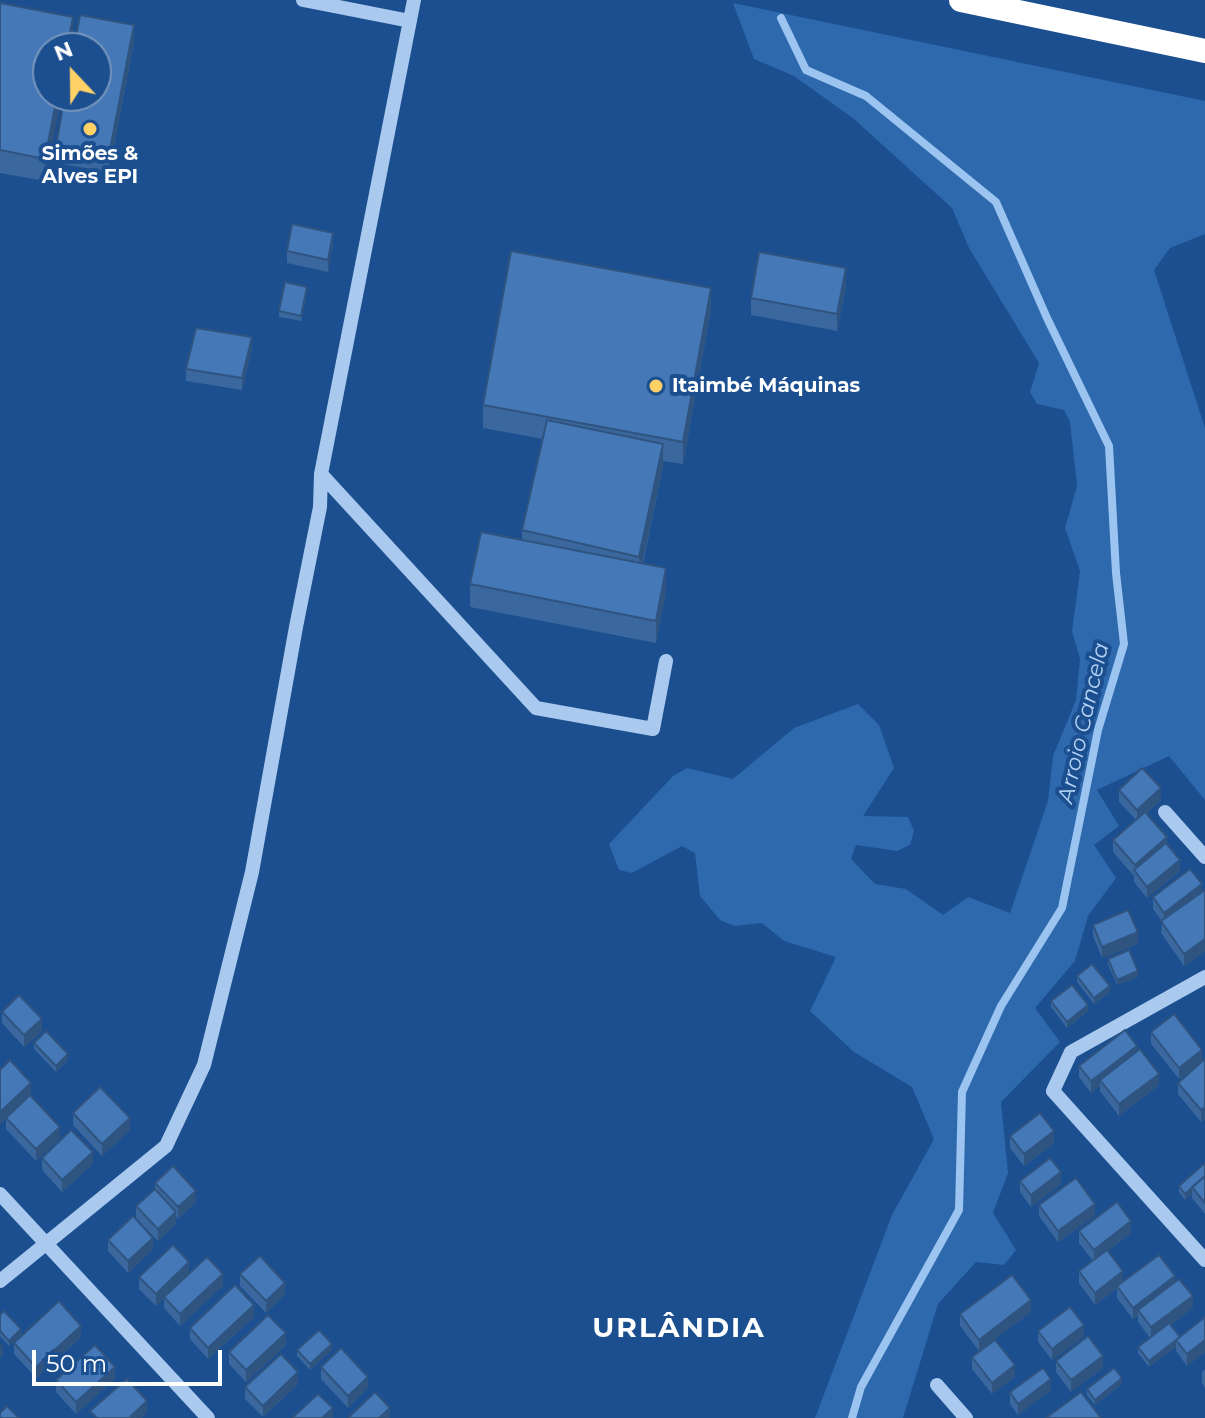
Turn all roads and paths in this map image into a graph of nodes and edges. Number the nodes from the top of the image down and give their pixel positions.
1 (303, 0) edge
2 (414, 0) edge
3 (961, 0) edge
4 (410, 21) junction
5 (1205, 51) edge
6 (321, 474) junction
7 (666, 661) dead end
8 (1165, 812) dead end
9 (1205, 857) edge
10 (1205, 977) edge
11 (0, 1194) edge
12 (46, 1244) junction
13 (1205, 1260) edge
14 (0, 1281) edge
15 (937, 1385) dead end
16 (208, 1418) edge
17 (966, 1418) edge

1 - 4 street
2 - 4 street
3 - 5 highway
4 - 6 street
6 - 7 street
6 - 12 street
8 - 9 street
10 - 13 street
11 - 12 street
12 - 14 street
12 - 16 street
15 - 17 street

